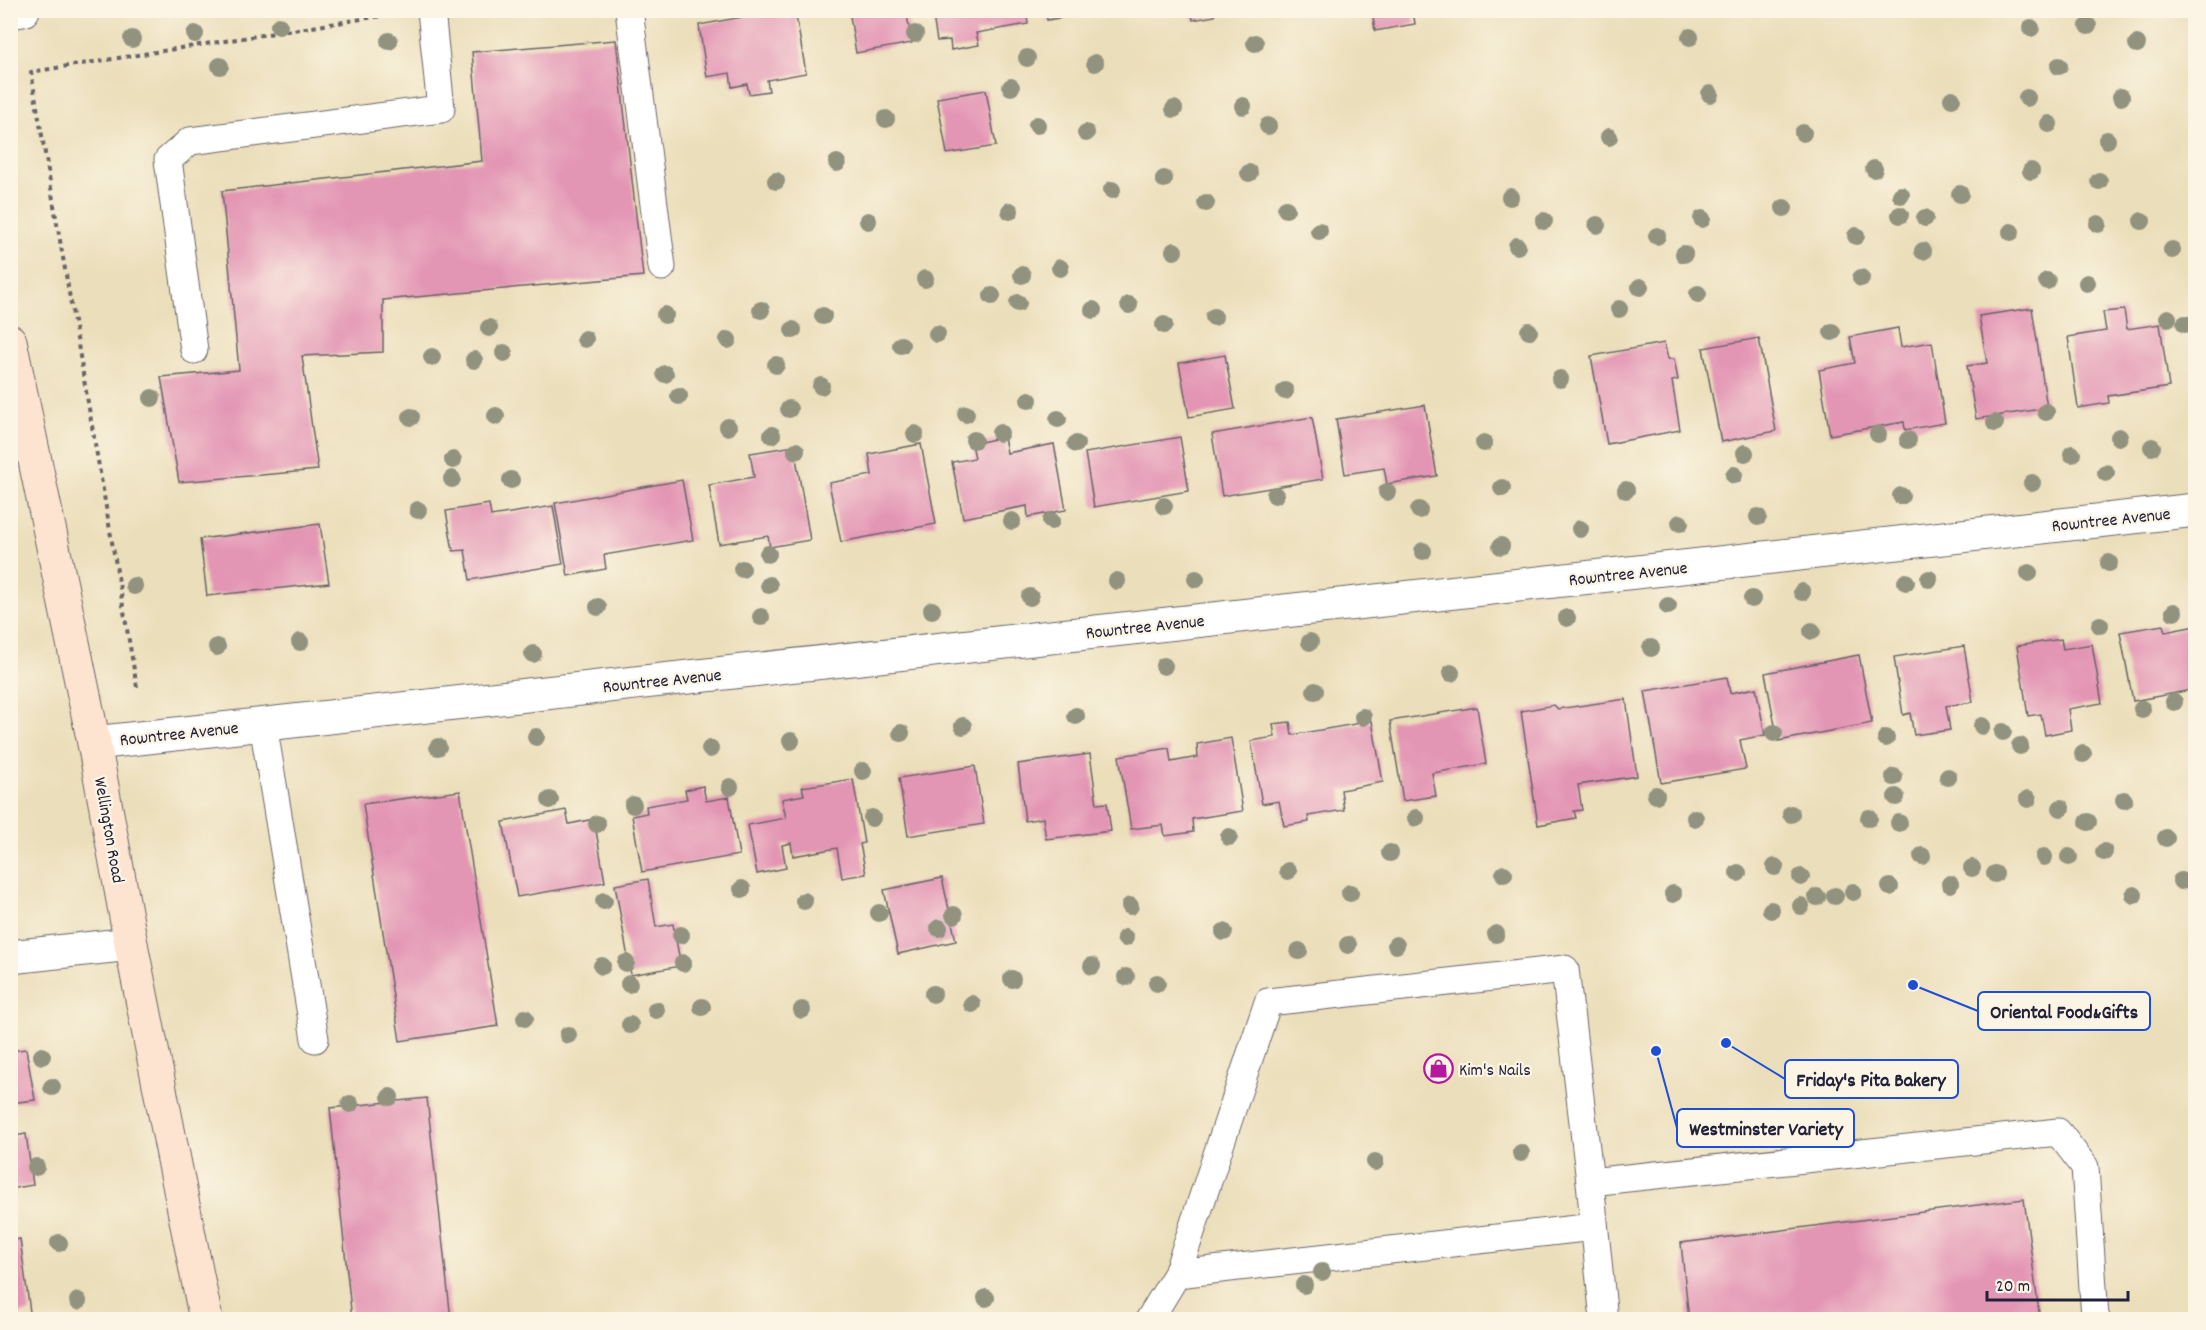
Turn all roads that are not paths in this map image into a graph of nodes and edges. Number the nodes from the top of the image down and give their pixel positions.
1 (24, 10) edge
2 (431, 10) edge
3 (629, 10) edge
4 (10, 12) edge
5 (662, 267) dead end
6 (10, 341) edge
7 (194, 350) dead end
8 (2196, 510) edge
9 (263, 724) junction
10 (94, 743) junction
11 (130, 944) junction
12 (10, 957) edge
13 (315, 1039) dead end
14 (1590, 1182) junction
15 (1594, 1227) junction
16 (1177, 1274) junction
17 (206, 1320) edge
18 (1149, 1320) edge
19 (1604, 1320) edge
20 (2097, 1320) edge

1 - 4 street
2 - 7 lane
3 - 5 lane
6 - 10 main road, Wellington Road
8 - 9 street, Rowntree Avenue
9 - 10 street, Rowntree Avenue
9 - 13 lane
10 - 11 main road, Wellington Road
11 - 12 street
11 - 17 main road, Wellington Road
14 - 15 lane
14 - 16 lane
14 - 20 lane
15 - 16 lane
15 - 19 lane
16 - 18 lane

